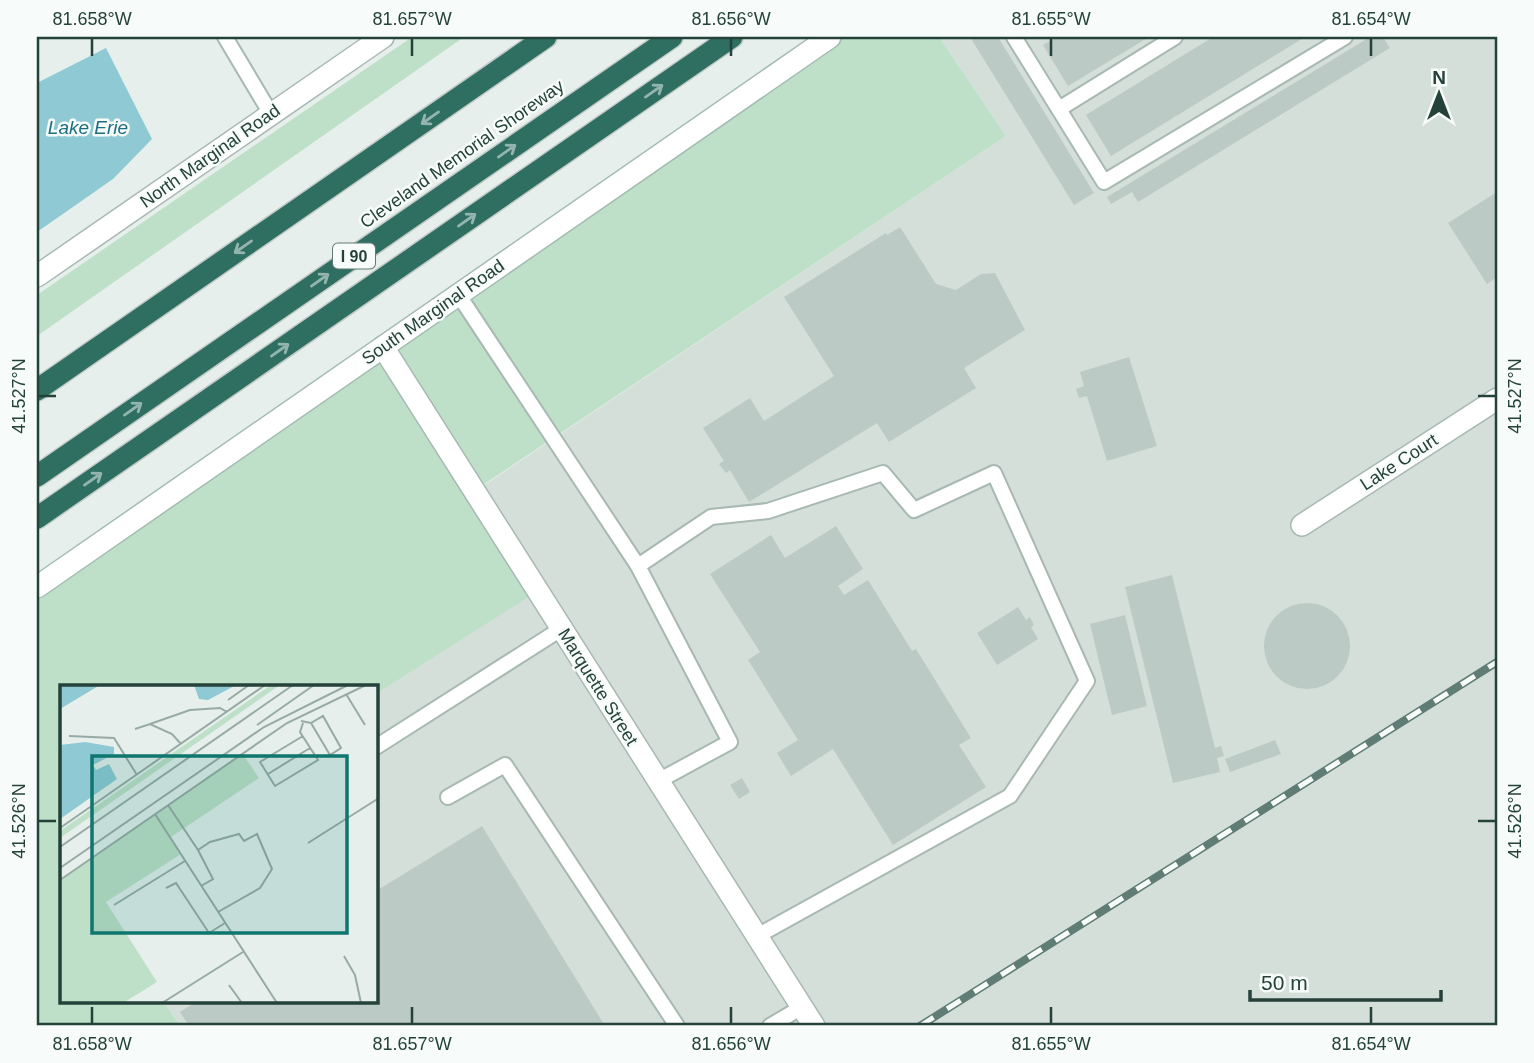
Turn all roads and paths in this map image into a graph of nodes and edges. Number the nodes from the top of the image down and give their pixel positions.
1 (225, 37) edge
2 (383, 37) edge
3 (546, 37) edge
4 (672, 37) edge
5 (732, 37) edge
6 (830, 37) edge
7 (1014, 37) edge
8 (1175, 37) edge
9 (1345, 37) edge
10 (1059, 109) junction
11 (271, 114) junction
12 (37, 276) edge
13 (458, 294) junction
14 (383, 347) junction
15 (37, 390) edge
16 (1497, 399) edge
17 (37, 476) edge
18 (37, 518) edge
19 (1302, 525) dead end
20 (638, 566) junction
21 (37, 587) edge
22 (561, 629) junction
23 (378, 746) edge
24 (658, 781) junction
25 (448, 797) dead end
26 (757, 936) junction
27 (802, 1007) junction
28 (677, 1026) edge
29 (770, 1026) edge
30 (814, 1026) edge

1 - 11 lane
2 - 11 street, North Marginal Road
3 -> 15 highway
17 -> 4 highway, Cleveland Memorial Shoreway / I 90
18 -> 5 highway
6 - 13 street, South Marginal Road
7 - 10 lane
8 - 10 lane
9 - 10 lane
11 - 12 street, North Marginal Road
13 - 14 street, South Marginal Road
13 - 20 lane
14 - 21 street, South Marginal Road
14 - 22 street, Marquette Street
16 - 19 street, Lake Court
20 - 24 lane
20 - 26 lane
22 - 23 lane
22 - 24 street, Marquette Street
24 - 26 street, Marquette Street
25 - 28 lane
26 - 27 street, Marquette Street
27 - 29 lane
27 - 30 street, Marquette Street

